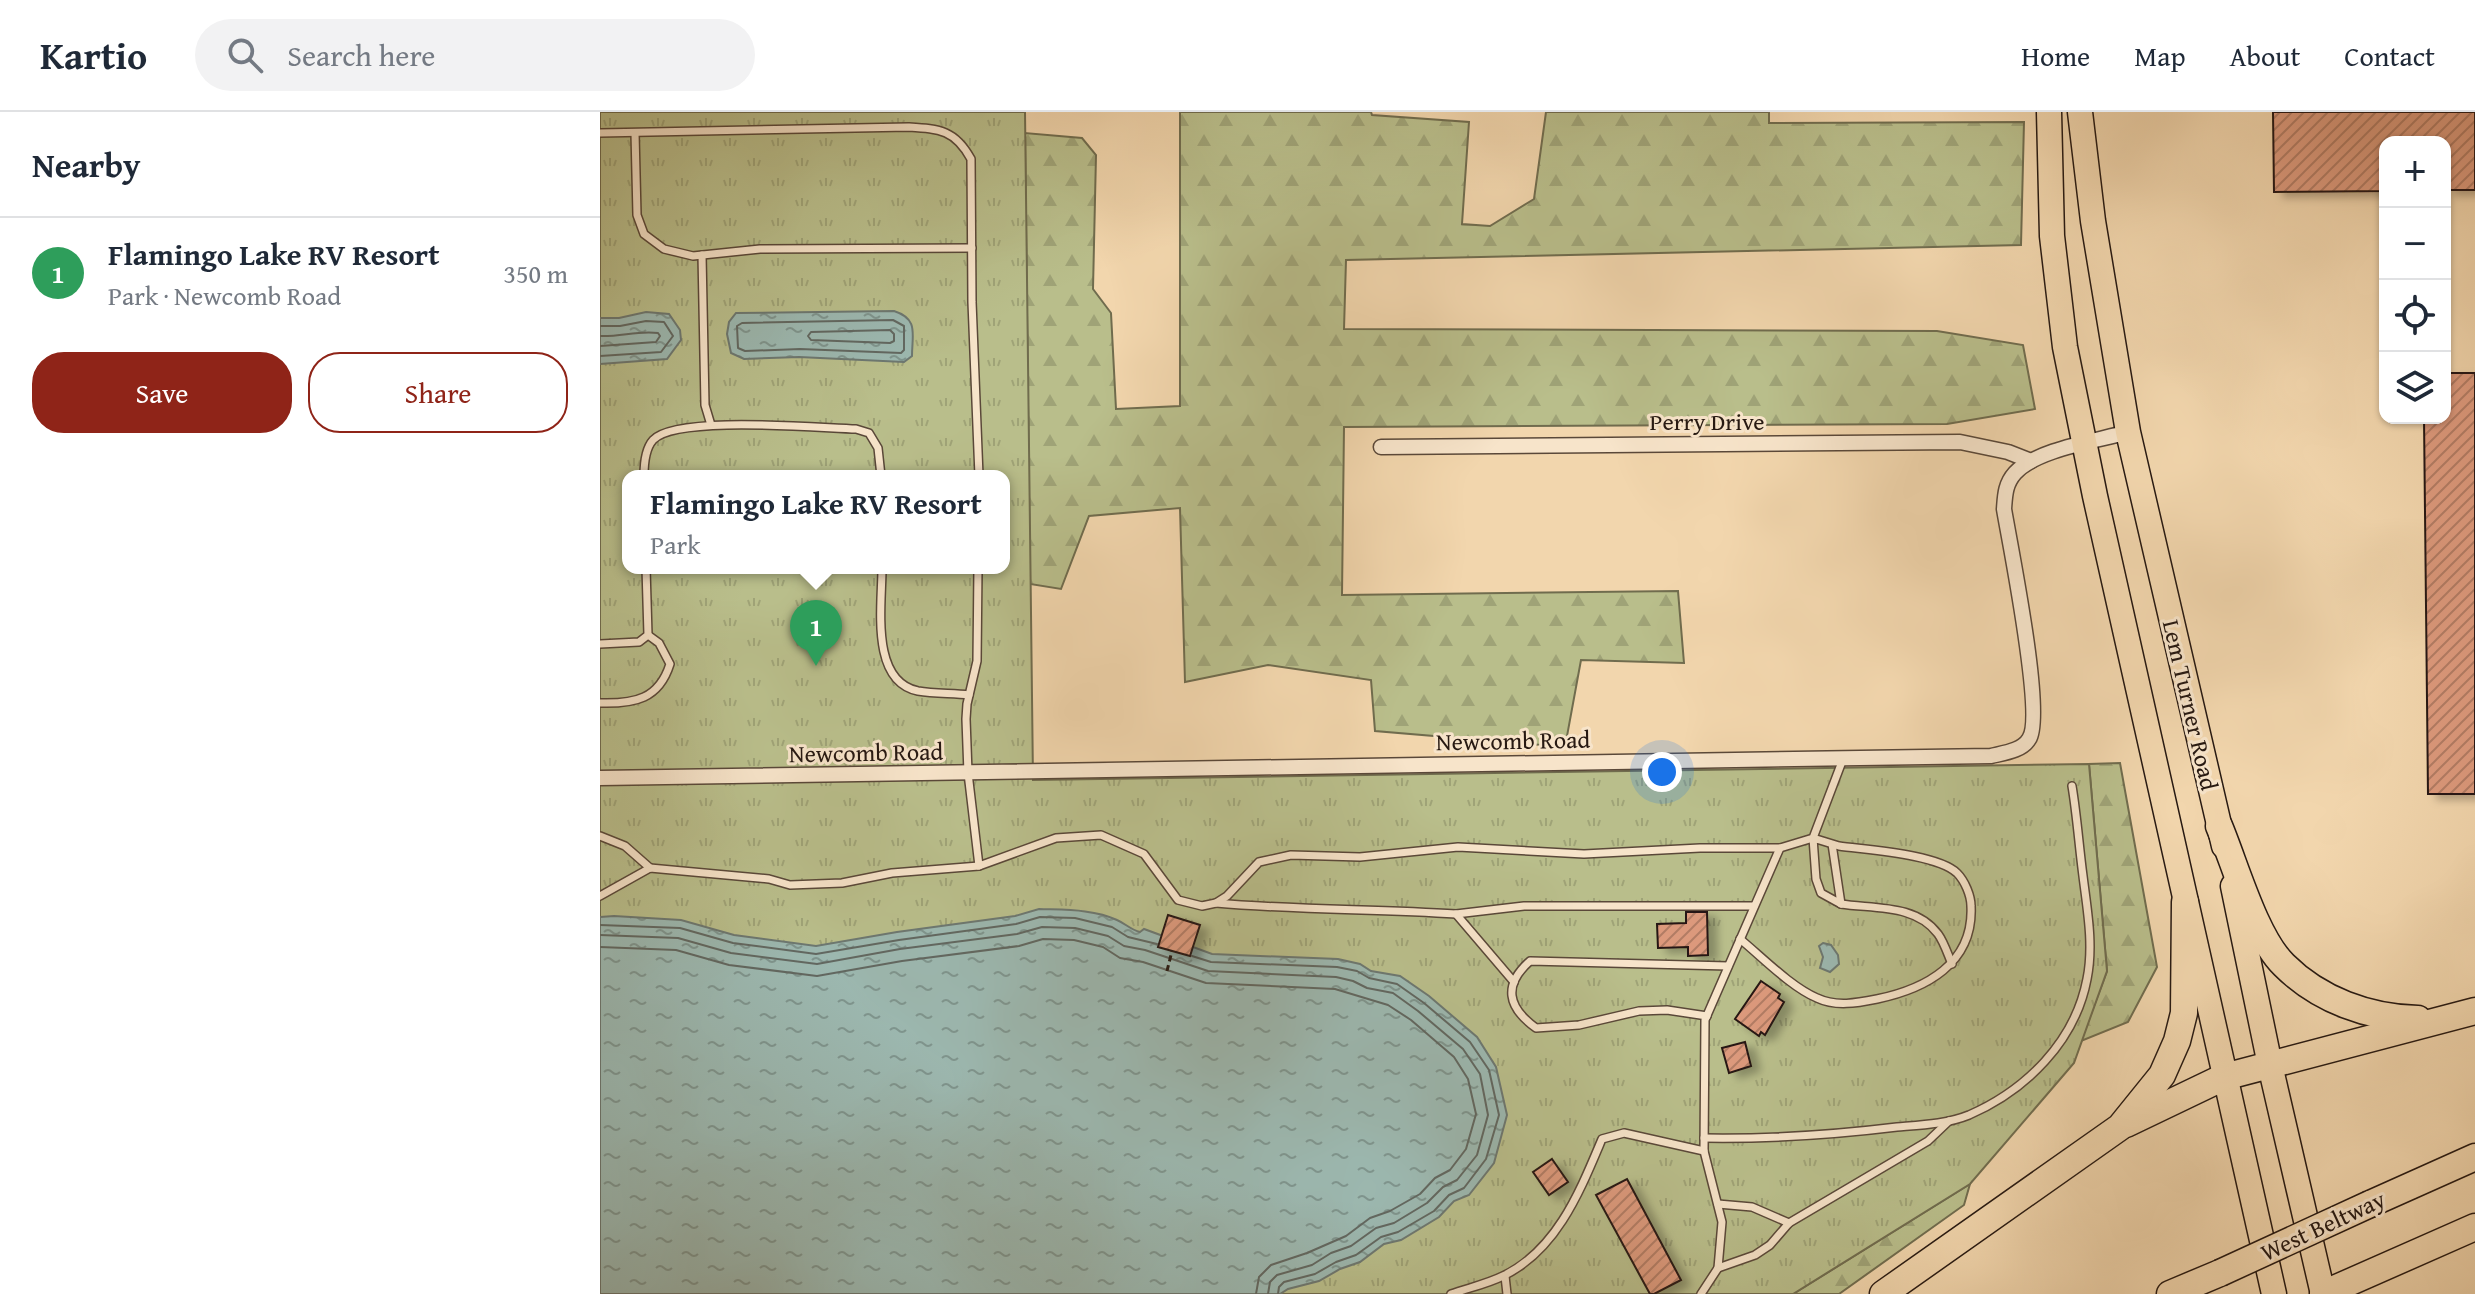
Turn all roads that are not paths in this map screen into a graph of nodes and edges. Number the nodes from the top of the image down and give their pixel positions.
1 (2049, 112) edge
2 (2080, 112) edge
3 (600, 133) edge
4 (635, 133) junction
5 (972, 248) junction
6 (702, 255) junction
7 (711, 425) junction
8 (2128, 432) junction
9 (2084, 445) junction
10 (1381, 447) dead end
11 (2031, 461) junction
12 (644, 470) edge
13 (880, 470) edge
14 (979, 470) edge
15 (646, 574) edge
16 (882, 574) edge
17 (978, 574) edge
18 (648, 635) junction
19 (600, 644) edge
20 (969, 695) junction
21 (600, 703) edge
22 (1843, 759) junction
23 (968, 773) junction
24 (600, 778) edge
25 (2072, 786) dead end
26 (2219, 826) junction
27 (600, 836) edge
28 (1813, 838) junction
29 (1832, 844) junction
30 (1780, 848) junction
31 (979, 866) junction
32 (650, 868) junction
33 (600, 896) edge
34 (2185, 902) junction
35 (1216, 903) junction
36 (1841, 904) junction
37 (1754, 906) junction
38 (1456, 914) junction
39 (1740, 939) junction
40 (1952, 964) junction
41 (1728, 966) junction
42 (1514, 982) junction
43 (2475, 1011) edge
44 (1707, 1016) junction
45 (2441, 1019) junction
46 (2270, 1065) junction
47 (2224, 1077) junction
48 (1949, 1121) junction
49 (2120, 1127) junction
50 (1704, 1138) junction
51 (1704, 1151) junction
52 (2475, 1157) edge
53 (1718, 1204) junction
54 (1789, 1223) junction
55 (2475, 1227) edge
56 (1718, 1268) junction
57 (1505, 1276) junction
58 (1451, 1294) edge
59 (1507, 1294) edge
60 (1701, 1294) edge
61 (1883, 1294) edge
62 (2170, 1294) edge
63 (2274, 1294) edge
64 (2323, 1294) edge

1 - 9 main road, Lem Turner Road
2 - 8 main road, Lem Turner Road
3 - 4 lane
4 - 5 lane
4 - 6 lane
5 - 6 lane
5 - 14 lane
6 - 7 lane
7 - 12 lane
7 - 13 lane
8 - 9 street
8 - 26 main road, Lem Turner Road
9 - 11 street
9 - 34 main road, Lem Turner Road
10 - 11 street, Perry Drive
11 - 22 street, Newcomb Road
15 - 18 lane
16 - 20 lane
17 - 20 lane
18 - 19 lane
18 - 21 lane
20 - 23 lane
22 - 23 street, Newcomb Road
22 - 28 lane
23 - 24 street, Newcomb Road
23 - 31 lane
25 - 48 lane
26 - 45 highway
26 - 46 main road, Lem Turner Road
27 - 32 lane
28 - 29 lane
28 - 30 lane
28 - 36 lane
29 - 36 lane
29 - 40 lane
30 - 35 lane
30 - 37 lane
31 - 32 lane
31 - 35 lane
32 - 33 lane
34 - 47 main road, Lem Turner Road
34 - 49 highway
35 - 38 lane
36 - 40 lane
37 - 38 lane
37 - 39 lane
38 - 42 lane
39 - 40 lane
39 - 41 lane
41 - 42 lane
41 - 44 lane
42 - 44 lane
43 - 45 highway
44 - 50 lane
45 - 46 highway
46 - 47 highway
46 - 64 main road, Lem Turner Road
47 - 49 highway
47 - 63 main road, Lem Turner Road
48 - 50 lane
48 - 54 lane
49 - 61 highway
50 - 51 lane
51 - 53 lane
51 - 57 lane
52 - 62 highway, West Beltway, bridge
53 - 54 lane
53 - 56 lane
54 - 56 lane
55 - 64 highway
56 - 60 lane
57 - 58 lane
57 - 59 lane

